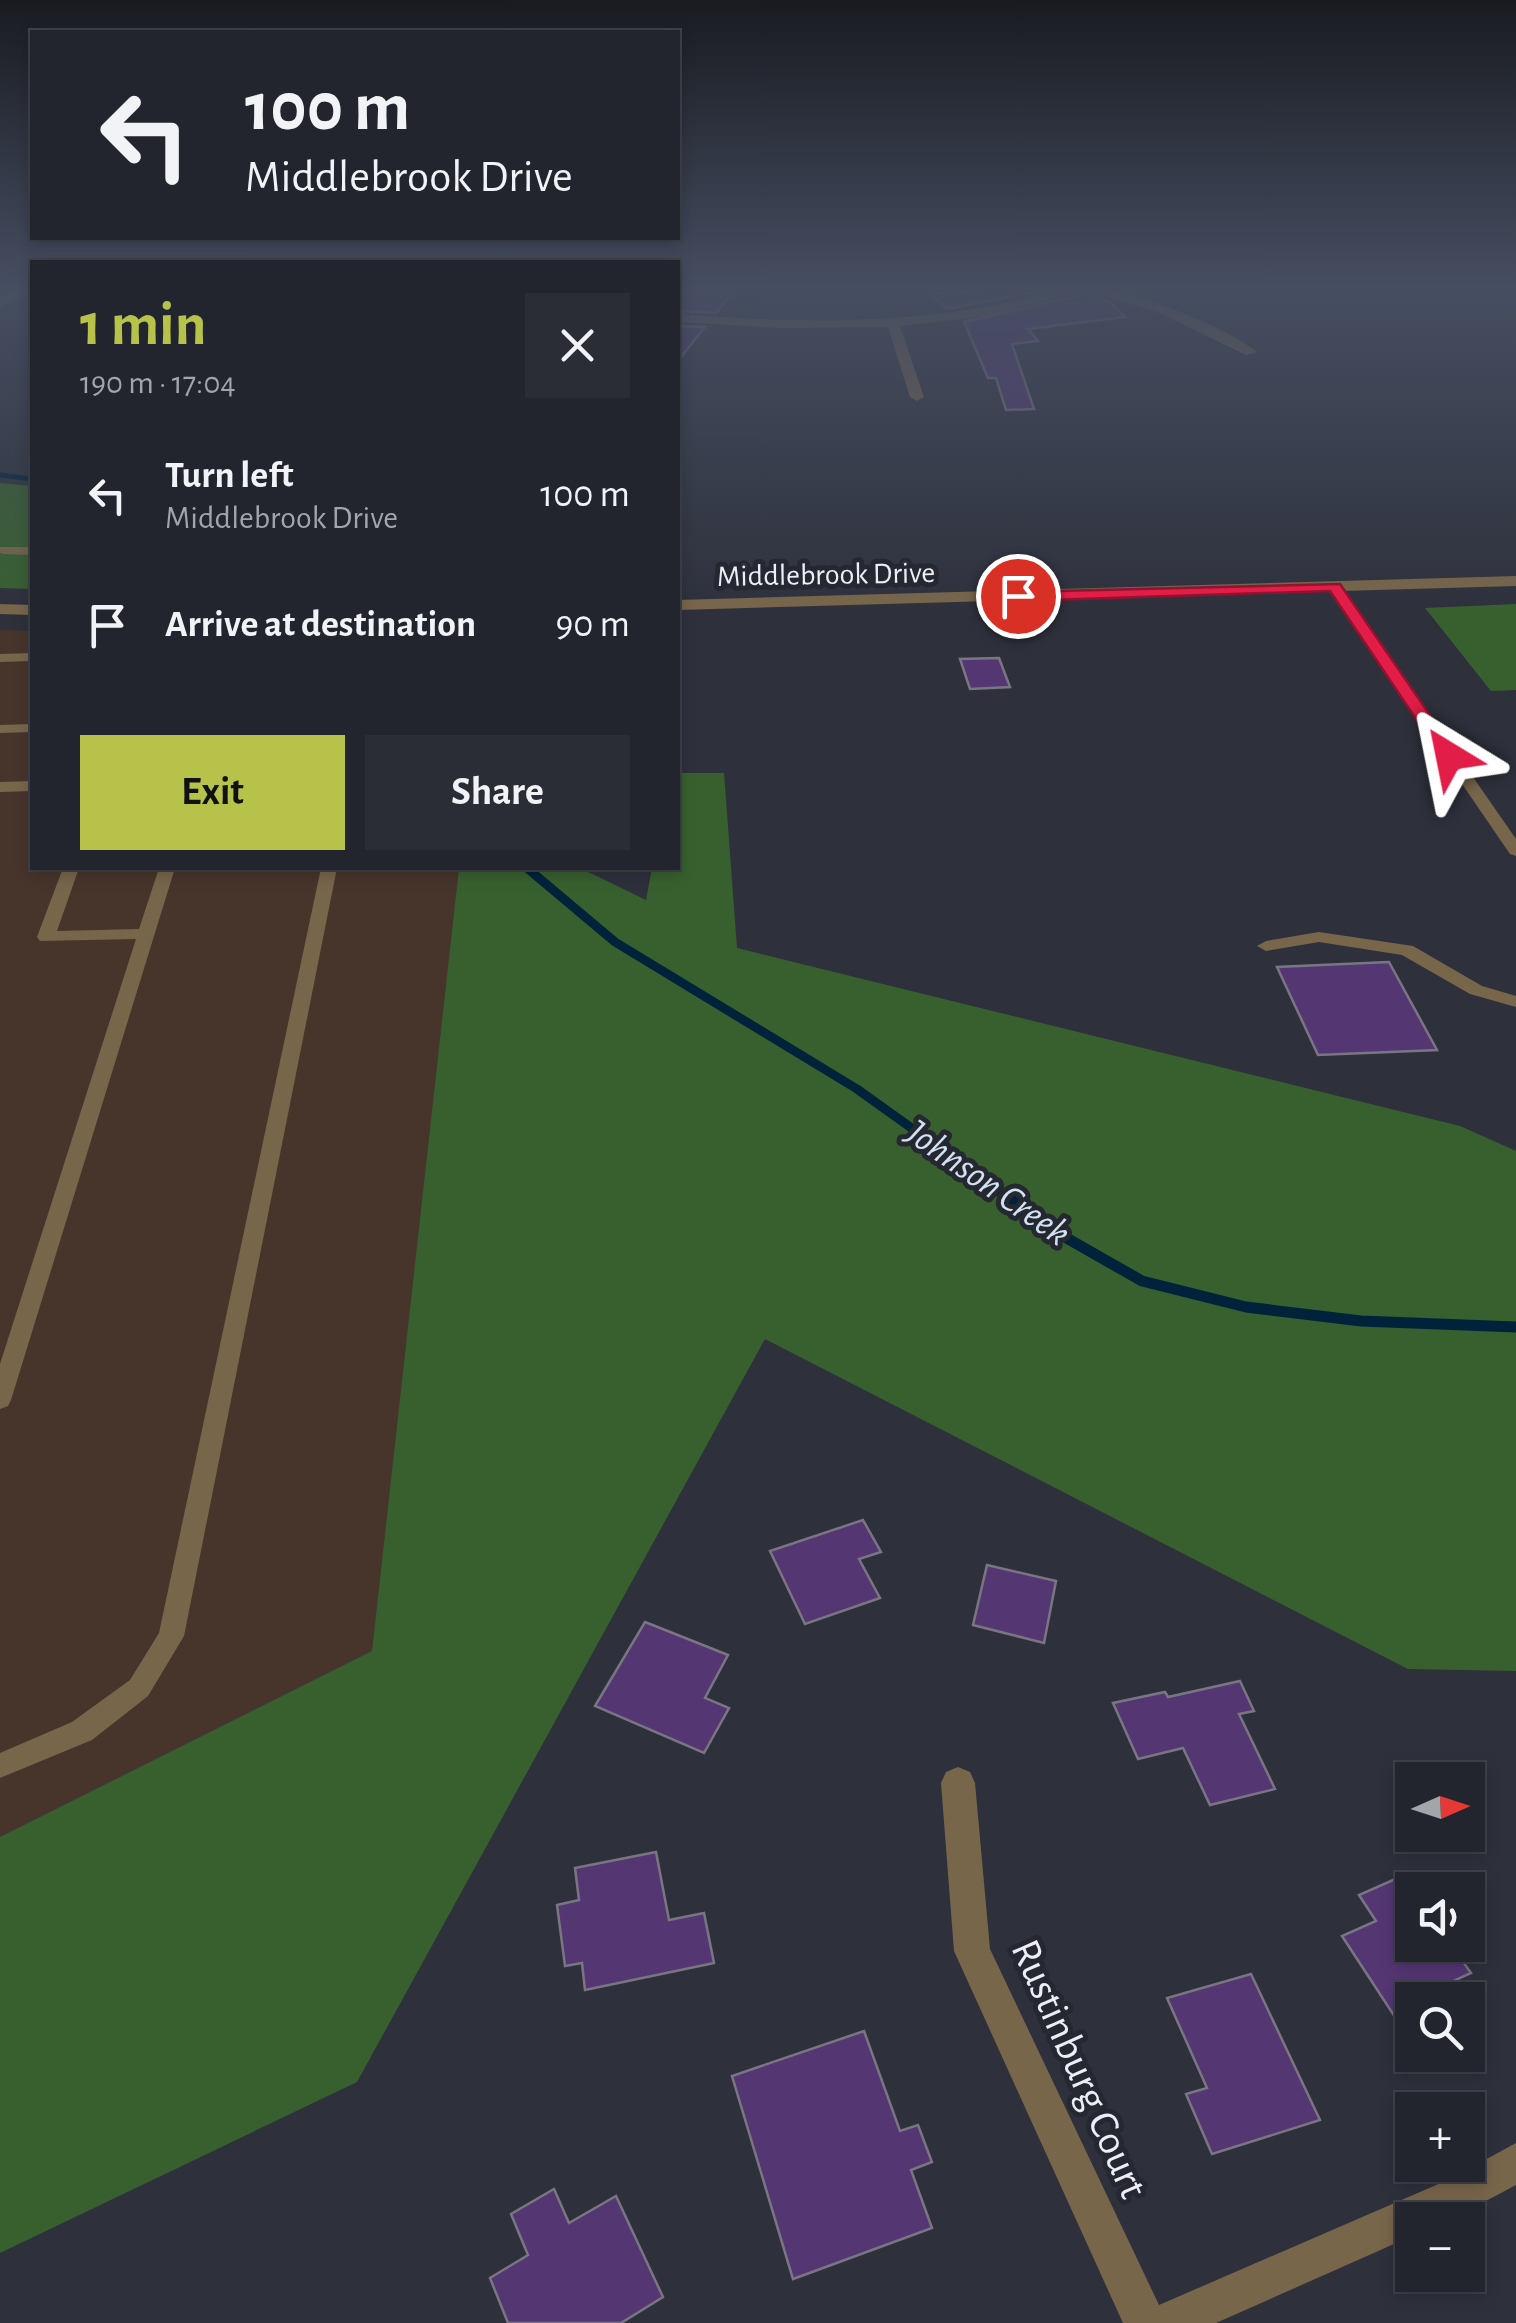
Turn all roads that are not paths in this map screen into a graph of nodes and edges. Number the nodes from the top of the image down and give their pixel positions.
1 (4, 550) dead end
2 (30, 551) edge
3 (1516, 581) edge
4 (1334, 587) junction
5 (680, 605) edge
6 (0, 609) edge
7 (30, 610) edge
8 (30, 657) edge
9 (0, 658) edge
10 (30, 728) edge
11 (0, 729) edge
12 (0, 786) edge
13 (30, 786) edge
14 (1516, 851) edge
15 (70, 870) edge
16 (165, 870) edge
17 (329, 870) edge
18 (144, 934) junction
19 (1266, 946) dead end
20 (1516, 1002) edge
21 (0, 1400) edge
22 (0, 1766) edge
23 (958, 1783) dead end
24 (1516, 2163) edge
25 (1145, 2323) edge
26 (1166, 2323) edge

1 - 2 lane
3 - 4 street, Middlebrook Drive
4 - 5 street, Middlebrook Drive
4 - 14 lane
6 - 7 street
8 - 9 lane
10 - 11 lane
12 - 13 lane
15 - 18 lane
16 - 18 lane
17 - 22 lane
18 - 21 lane
19 - 20 lane
23 - 25 street, Rustinburg Court
24 - 26 street

